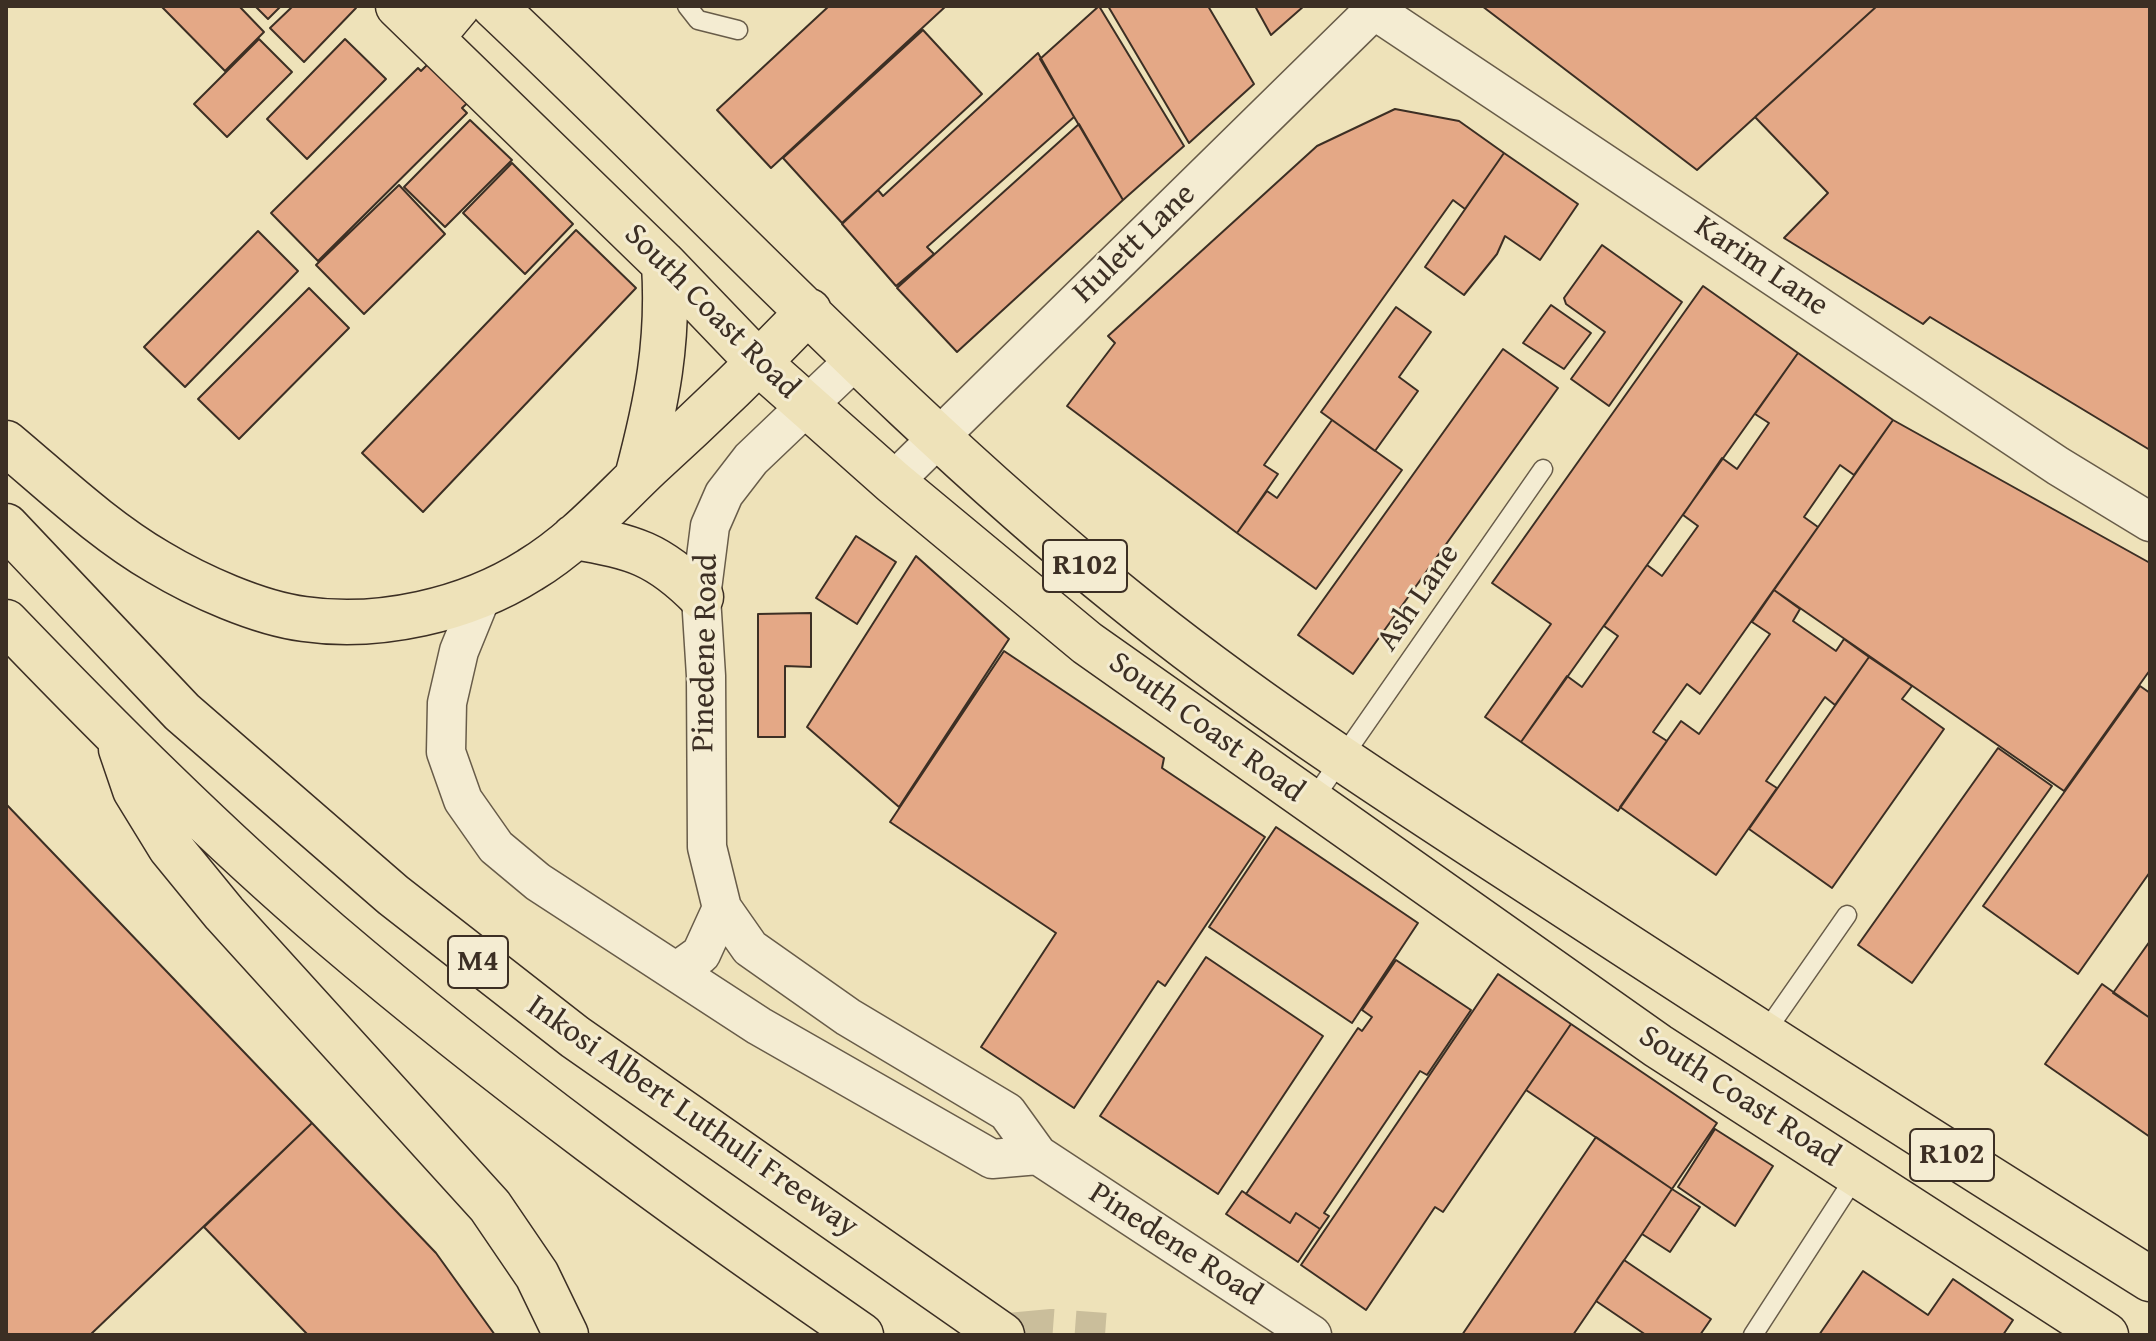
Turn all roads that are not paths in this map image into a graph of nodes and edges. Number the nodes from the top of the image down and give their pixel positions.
1 (398, 6) edge
2 (494, 6) edge
3 (687, 6) edge
4 (1376, 8) edge
5 (445, 21) edge
6 (738, 30) dead end
7 (547, 57) junction
8 (503, 105) junction
9 (664, 264) junction
10 (809, 311) junction
11 (857, 358) junction
12 (759, 363) junction
13 (808, 408) junction
14 (937, 436) junction
15 (6, 443) edge
16 (1543, 469) dead end
17 (637, 477) junction
18 (893, 482) junction
19 (2150, 522) edge
20 (6, 526) edge
21 (574, 537) junction
22 (481, 597) junction
23 (701, 597) junction
24 (1122, 598) junction
25 (6, 622) edge
26 (1087, 643) junction
27 (117, 737) junction
28 (1341, 760) junction
29 (1311, 803) junction
30 (722, 908) junction
31 (1847, 915) dead end
32 (1591, 923) junction
33 (676, 972) junction
34 (1555, 974) junction
35 (1692, 989) junction
36 (1762, 1036) junction
37 (1658, 1046) junction
38 (1038, 1155) junction
39 (1857, 1174) junction
40 (2150, 1279) edge
41 (566, 1335) edge
42 (861, 1335) edge
43 (1002, 1335) edge
44 (1312, 1335) edge
45 (1753, 1335) edge
46 (2106, 1335) edge

1 - 5 highway, South Coast Road / R102
2 - 7 highway, South Coast Road / R102
3 - 6 lane
4 - 14 street, Hulett Lane
4 - 19 street, Karim Lane
5 - 8 highway, South Coast Road / R102
7 - 8 highway
7 - 10 highway, South Coast Road / R102
8 - 9 highway, South Coast Road / R102
9 - 12 highway, South Coast Road / R102
9 - 17 highway
10 - 11 highway, South Coast Road / R102
10 - 12 highway
11 - 13 street, Pinedene Road
11 - 14 highway, South Coast Road / R102
12 - 13 highway, South Coast Road / R102
12 - 17 highway
13 - 18 highway, South Coast Road / R102
13 - 23 street, Pinedene Road
14 - 18 street, Hulett Lane
14 - 24 highway, South Coast Road / R102
15 - 22 highway
16 - 28 lane, Ash Lane
17 - 21 highway
18 - 26 highway, South Coast Road / R102
20 - 43 highway, Inkosi Albert Luthuli Freeway / M4
21 - 22 highway
21 - 23 highway
22 - 33 street
23 - 30 street, Pinedene Road
24 - 26 highway
24 - 28 highway, South Coast Road / R102
25 - 27 highway, M4
26 - 29 highway, South Coast Road / R102
27 - 41 highway
27 - 42 highway, M4
28 - 29 lane, Ash Lane
28 - 32 highway, South Coast Road / R102
29 - 34 highway, South Coast Road / R102
30 - 33 street
30 - 38 street, Pinedene Road
31 - 36 lane
32 - 34 highway
32 - 35 highway, South Coast Road / R102
33 - 38 street
34 - 37 highway, South Coast Road / R102
35 - 36 highway, South Coast Road / R102
35 - 37 highway
36 - 40 highway, South Coast Road / R102
37 - 39 highway, South Coast Road / R102
38 - 44 street, Pinedene Road
39 - 45 lane
39 - 46 highway, South Coast Road / R102

